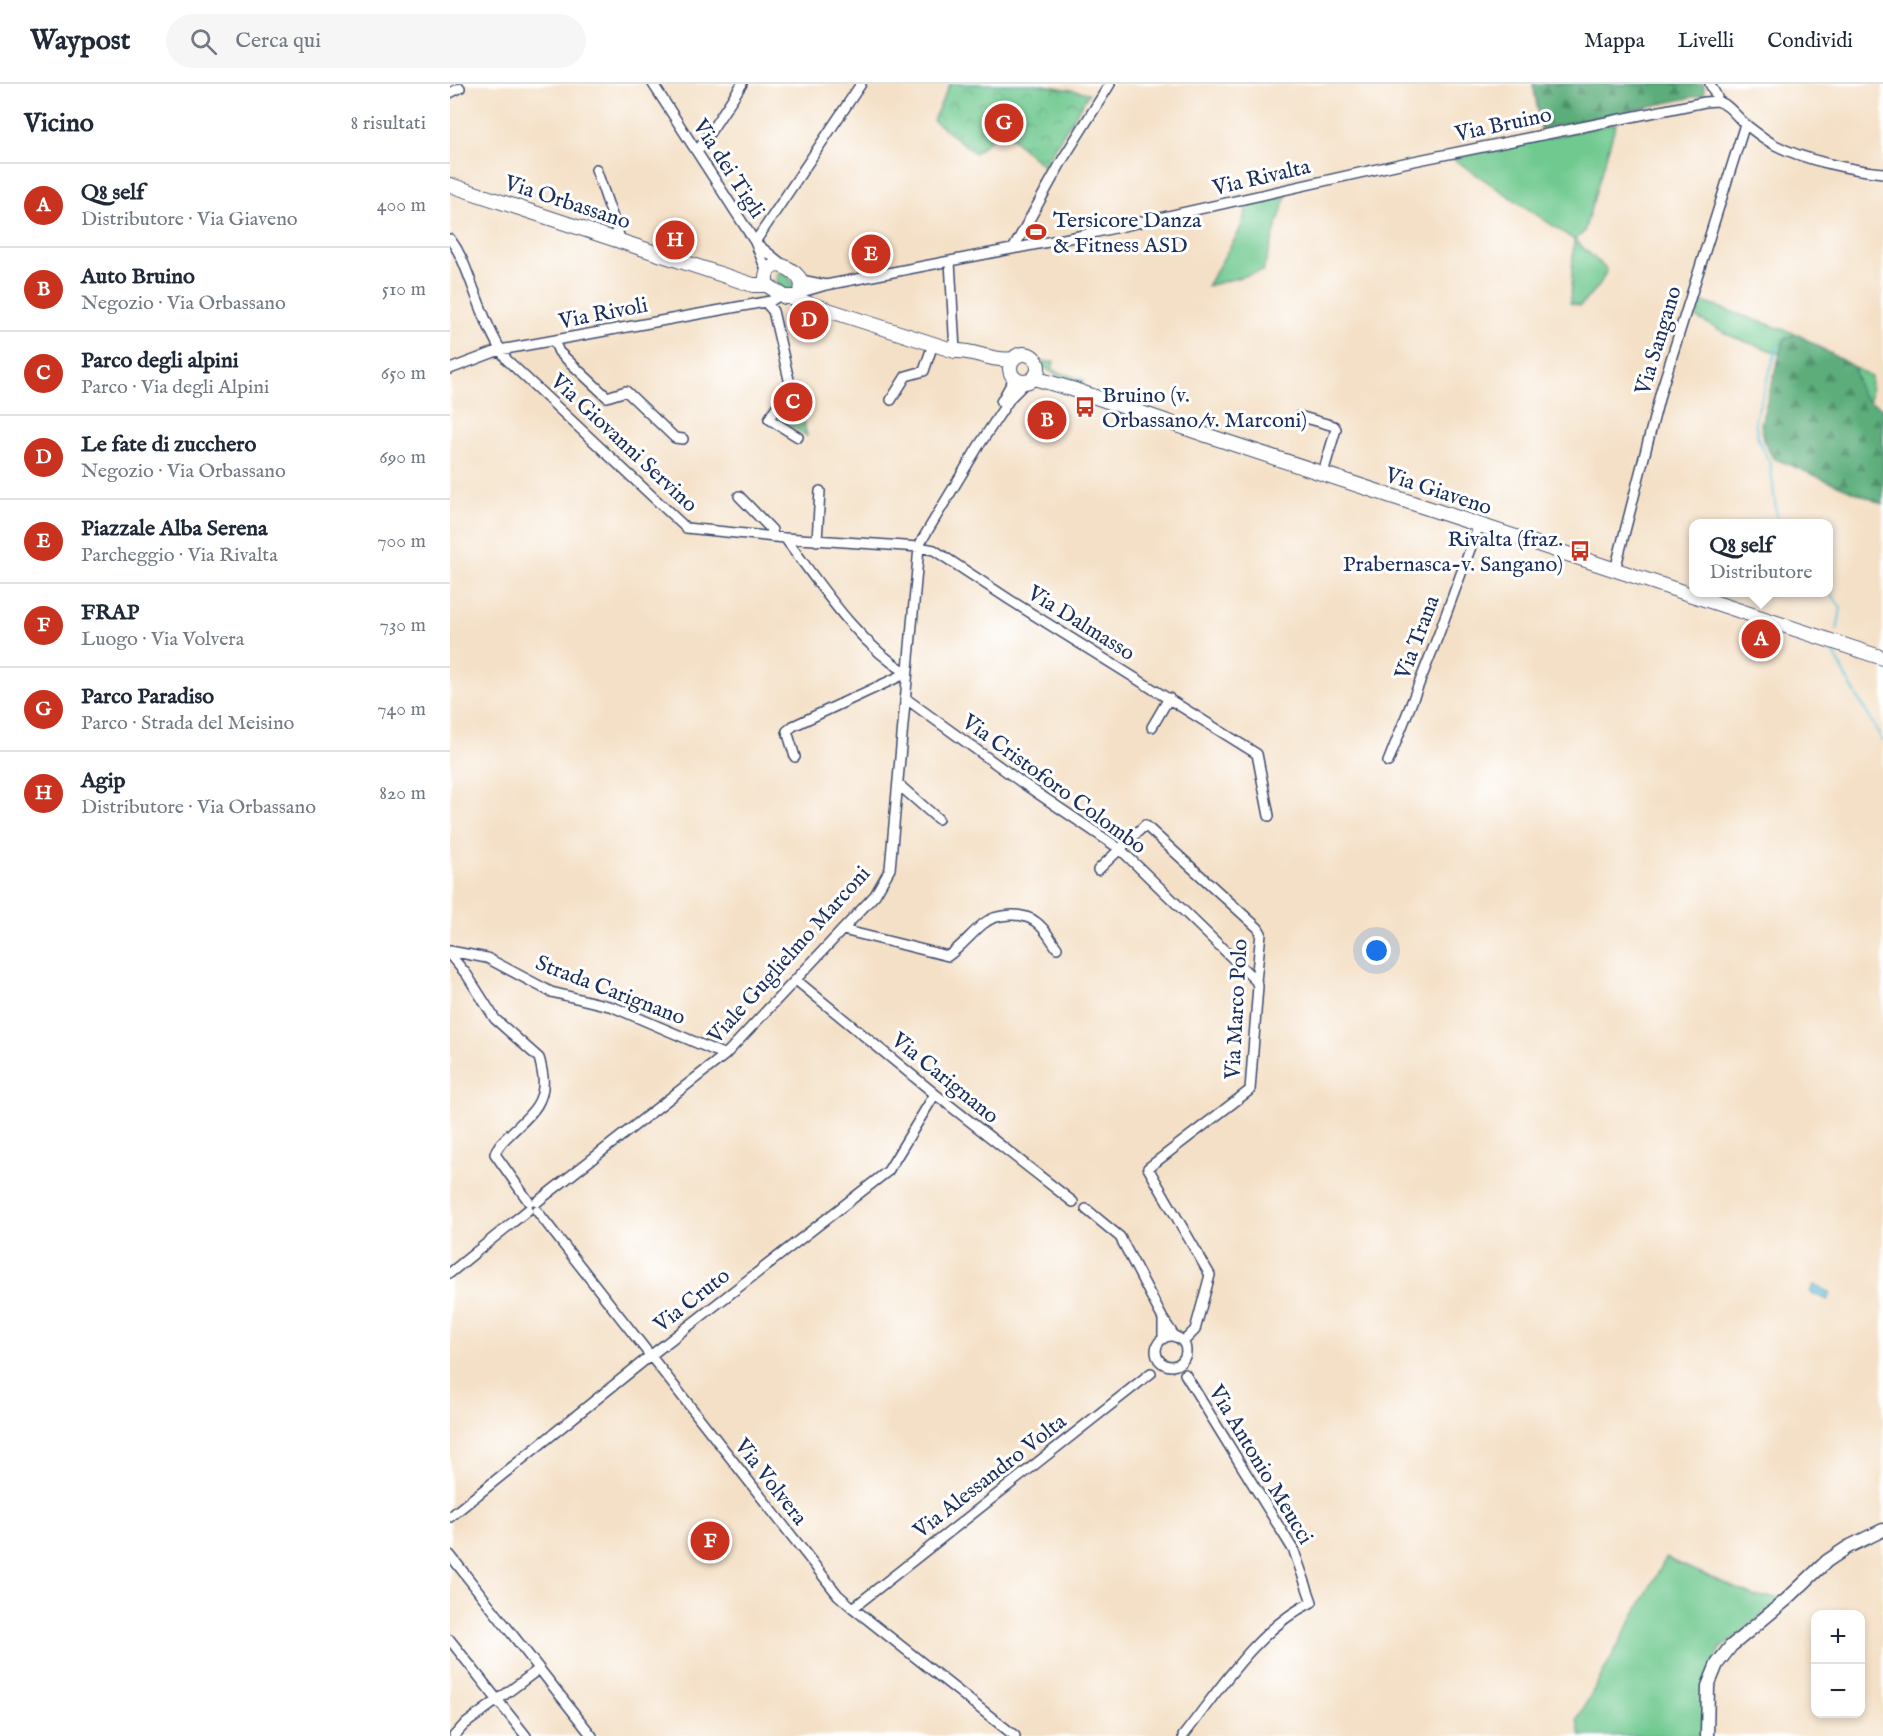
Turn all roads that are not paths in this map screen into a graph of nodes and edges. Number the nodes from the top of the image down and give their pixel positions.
1 (653, 84) edge
2 (742, 84) edge
3 (861, 84) edge
4 (1110, 84) edge
5 (1710, 84) edge
6 (460, 88) dead end
7 (450, 93) edge
8 (1716, 101) junction
9 (1746, 124) junction
10 (697, 152) junction
11 (1404, 163) joint
12 (596, 170) dead end
13 (1883, 173) edge
14 (450, 184) edge
15 (450, 239) edge
16 (621, 241) junction
17 (755, 242) junction
18 (1013, 249) junction
19 (950, 261) junction
20 (784, 266) junction
21 (767, 278) junction
22 (794, 291) junction
23 (765, 302) junction
24 (554, 341) junction
25 (933, 344) junction
26 (500, 350) junction
27 (955, 351) junction
28 (450, 369) edge
29 (1022, 374) junction
30 (891, 400) dead end
31 (1299, 416) dead end
32 (798, 436) dead end
33 (683, 439) dead end
34 (1323, 473) junction
35 (820, 491) dead end
36 (739, 496) dead end
37 (1479, 525) junction
38 (773, 537) junction
39 (785, 538) junction
40 (817, 541) junction
41 (919, 547) junction
42 (1615, 570) junction
43 (1689, 594) edge
44 (1697, 597) edge
45 (1883, 658) edge
46 (907, 673) junction
47 (905, 698) junction
48 (1169, 698) junction
49 (1152, 727) dead end
50 (795, 757) dead end
51 (1388, 762) dead end
52 (898, 784) junction
53 (1269, 816) dead end
54 (938, 819) dead end
55 (1119, 849) junction
56 (1098, 870) dead end
57 (843, 930) junction
58 (1057, 948) dead end
59 (450, 951) edge
60 (450, 955) edge
61 (796, 980) junction
62 (1256, 981) junction
63 (725, 1055) junction
64 (935, 1094) junction
65 (1073, 1202) dead end
66 (533, 1206) junction
67 (1086, 1209) dead end
68 (450, 1273) edge
69 (1163, 1319) junction
70 (1163, 1338) junction
71 (1179, 1340) junction
72 (1157, 1355) junction
73 (650, 1356) junction
74 (1174, 1364) junction
75 (1151, 1373) junction
76 (450, 1516) edge
77 (1883, 1530) edge
78 (450, 1555) edge
79 (853, 1608) junction
80 (450, 1640) edge
81 (539, 1669) junction
82 (497, 1700) junction
83 (454, 1736) edge
84 (526, 1736) edge
85 (592, 1736) edge
86 (1015, 1736) edge
87 (1183, 1736) edge
88 (1707, 1736) edge

1 - 10 street, Via dei Tigli
2 - 10 street
3 - 17 street
4 - 18 street
5 - 8 street
6 - 7 street
8 - 9 street
8 - 11 street, Via Bruino
9 - 13 street
9 - 42 street, Via Sangano
10 - 17 street, Via dei Tigli
11 - 18 street, Via Rivalta
12 - 16 street
14 - 16 main road, Via Orbassano
15 - 26 street, Via Giovanni Servino
16 - 21 main road, Via Orbassano
17 - 20 street, Via dei Tigli
17 - 21 street, Via dei Tigli
18 - 19 street, Via Rivalta
19 - 22 street, Via Rivalta
19 - 27 street
20 - 21 main road, Via Orbassano
20 - 22 main road
21 - 22 main road
21 - 23 street
22 - 23 street, Via Rivoli
22 - 25 main road
23 - 24 street, Via Rivoli
23 - 32 street
24 - 26 street, Via Rivoli
24 - 33 street
25 - 27 main road
25 - 30 street
26 - 28 street, Via Rivoli
26 - 38 street, Via Giovanni Servino
27 - 29 main road
29 - 34 main road
29 - 41 street, Viale Guglielmo Marconi
31 - 34 street
34 - 37 main road, Via Giaveno
35 - 40 street
36 - 38 street
37 - 42 main road, Via Giaveno
37 - 51 street, Via Trana
38 - 39 street, Via Giovanni Servino
39 - 40 street, Via Dalmasso
39 - 46 street
40 - 41 street, Via Dalmasso
41 - 46 street, Viale Guglielmo Marconi
41 - 48 street, Via Dalmasso
42 - 43 main road, Via Giaveno
44 - 45 main road, Via Giaveno
46 - 47 street, Viale Guglielmo Marconi
46 - 50 street
47 - 52 street, Viale Guglielmo Marconi
47 - 55 street, Via Cristoforo Colombo
48 - 49 street
48 - 53 street, Via Dalmasso
52 - 54 street
52 - 57 street, Viale Guglielmo Marconi
55 - 56 street, Via Marco Polo
55 - 62 street, Via Cristoforo Colombo
55 - 62 street, Via Marco Polo
57 - 58 street
57 - 61 street, Viale Guglielmo Marconi
59 - 63 street, Strada Carignano
60 - 66 street, Via Volvera
61 - 63 street, Viale Guglielmo Marconi
61 - 64 street, Via Carignano
62 - 71 street, Via Marco Polo
63 - 66 street, Viale Guglielmo Marconi
64 - 65 street, Via Carignano
64 - 73 street, Via Cruto
66 - 68 street, Viale Guglielmo Marconi
66 - 73 street, Via Volvera
67 - 69 street
69 - 70 street
69 - 71 street
70 - 71 street
70 - 72 street
71 - 74 street
72 - 74 street
72 - 75 street
73 - 76 street, Via Cruto
73 - 79 street, Via Volvera
74 - 75 street, Via Alessandro Volta
74 - 87 street, Via Antonio Meucci
75 - 79 street, Via Alessandro Volta
77 - 88 street
78 - 81 street
79 - 86 street, Via Volvera
80 - 82 street
81 - 82 street
81 - 85 street
82 - 83 street
82 - 84 street

